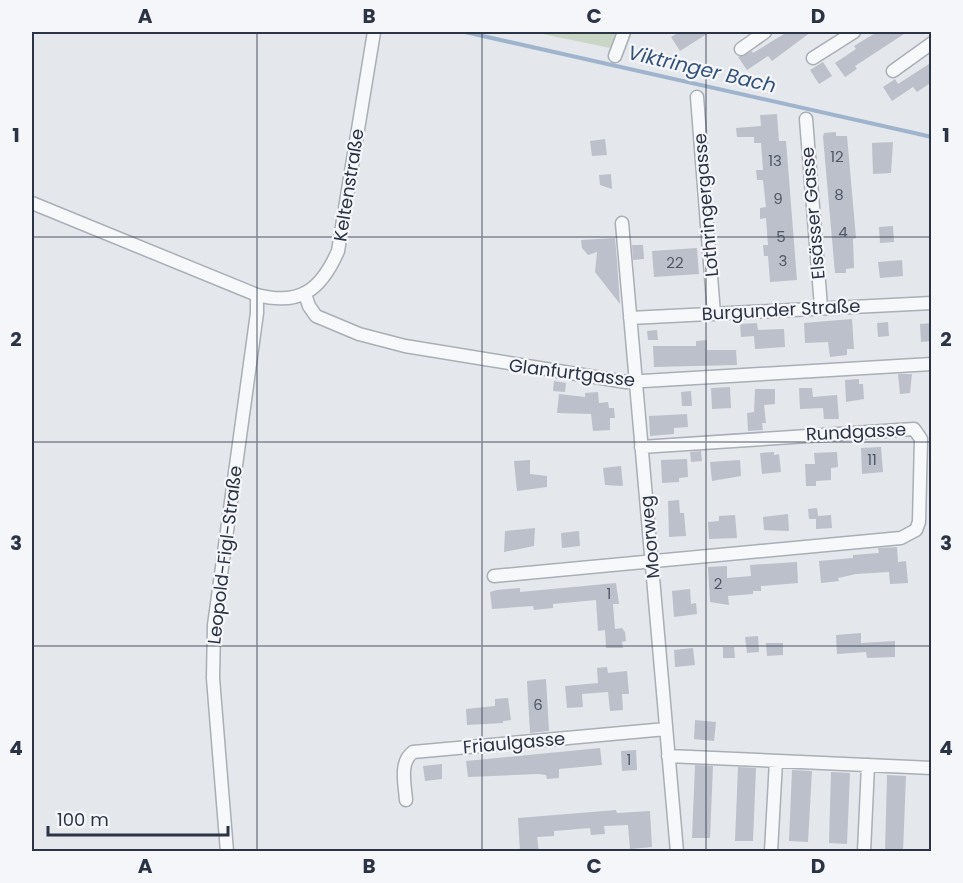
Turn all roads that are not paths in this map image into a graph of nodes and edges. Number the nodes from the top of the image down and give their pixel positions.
1 (624, 32) edge
2 (765, 32) edge
3 (854, 32) edge
4 (374, 35) edge
5 (932, 43) edge
6 (741, 49) dead end
7 (615, 56) dead end
8 (813, 58) dead end
9 (893, 71) dead end
10 (697, 97) dead end
11 (806, 119) dead end
12 (32, 203) edge
13 (622, 223) dead end
14 (305, 294) junction
15 (257, 295) junction
16 (932, 303) edge
17 (821, 308) junction
18 (714, 314) junction
19 (630, 318) junction
20 (932, 364) edge
21 (636, 383) junction
22 (641, 447) junction
23 (652, 561) junction
24 (494, 576) dead end
25 (666, 729) junction
26 (668, 756) junction
27 (776, 761) junction
28 (868, 765) junction
29 (932, 768) edge
30 (406, 800) dead end
31 (227, 852) edge
32 (677, 852) edge
33 (771, 852) edge
34 (864, 852) edge

1 - 7 street
2 - 6 street
3 - 8 street
4 - 14 street, Keltenstraße
5 - 9 street
10 - 18 street, Lothringergasse
11 - 17 street, Elsässer Gasse
12 - 15 street
13 - 19 street, Moorweg
14 - 15 street
14 - 21 street, Glanfurtgasse
15 - 31 street, Leopold-Figl-Straße
16 - 17 street, Burgunder Straße
17 - 18 street, Burgunder Straße
18 - 19 street, Burgunder Straße
19 - 21 street, Moorweg
20 - 21 street, Glanfurtgasse
21 - 22 street, Moorweg
22 - 23 street, Moorweg
22 - 23 street, Rundgasse
23 - 24 street
23 - 25 street, Moorweg
25 - 26 street, Moorweg
25 - 30 street, Friaulgasse
26 - 27 street
26 - 32 street, Moorweg
27 - 28 street
27 - 33 street
28 - 29 street
28 - 34 street

